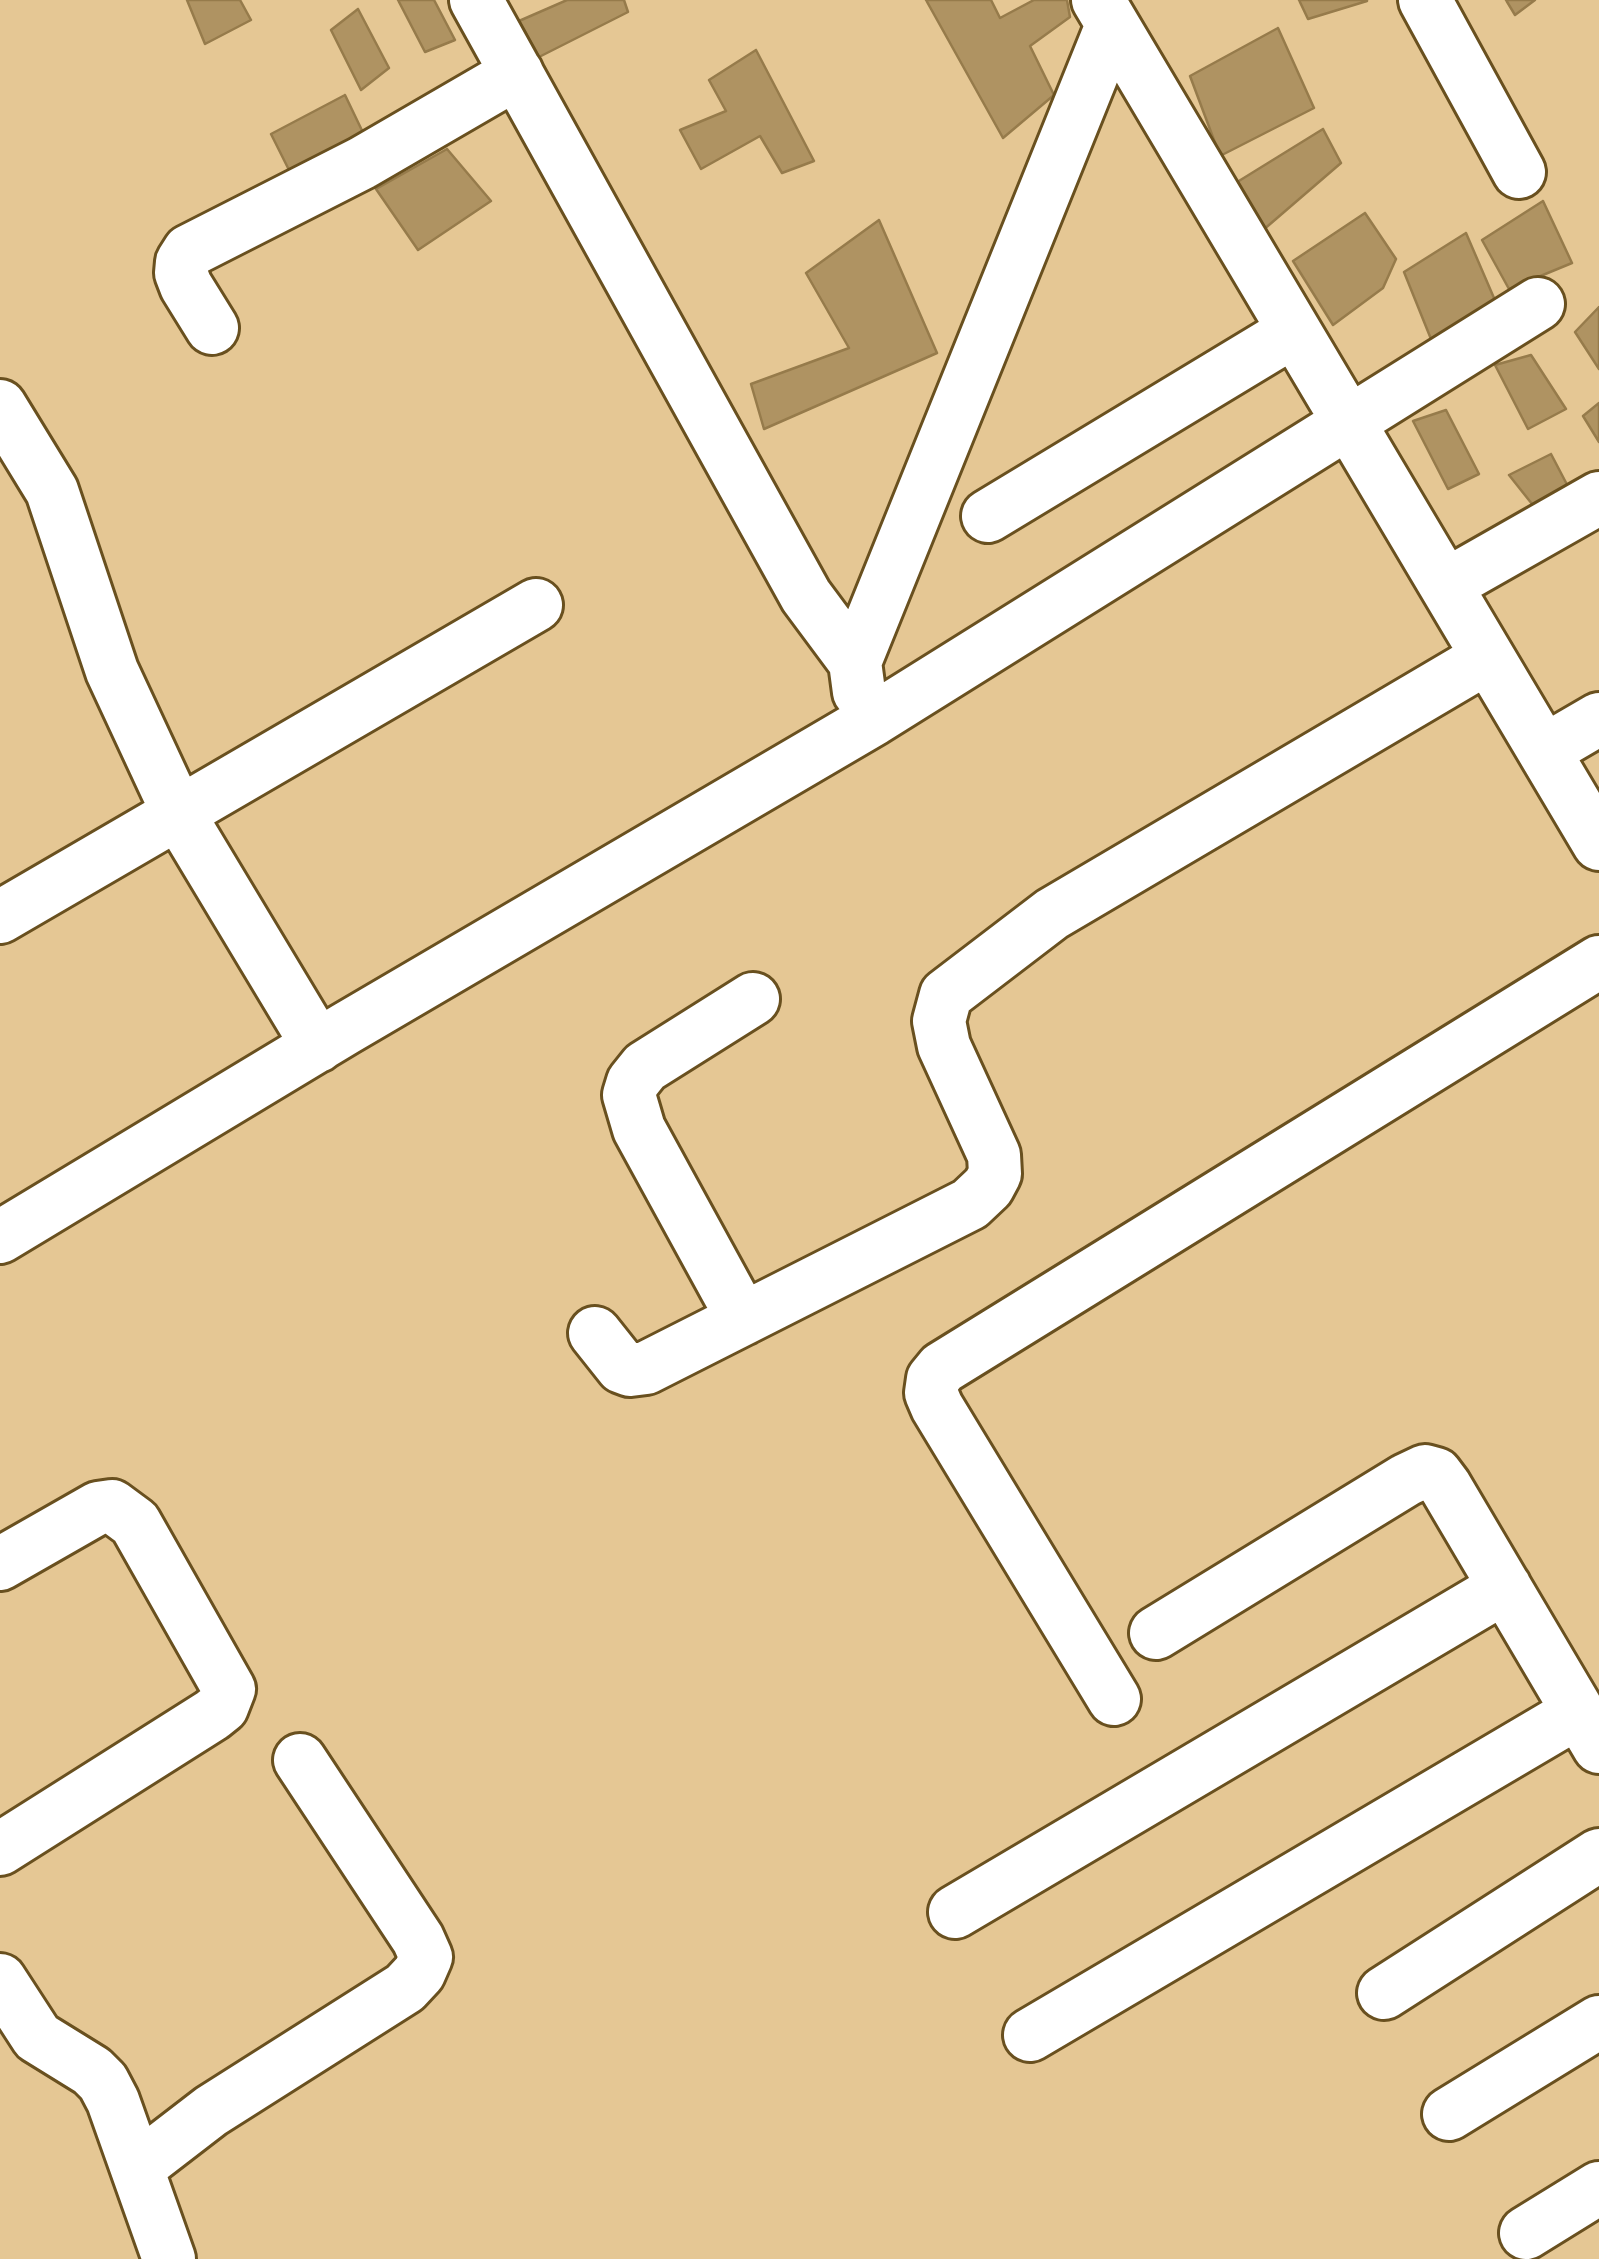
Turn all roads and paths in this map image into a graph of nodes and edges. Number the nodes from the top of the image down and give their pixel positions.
1 (476, 0) edge
2 (1425, 0) edge
3 (1105, 12) edge
4 (517, 73) junction
5 (1520, 172) dead end
6 (1538, 304) dead end
7 (212, 328) dead end
8 (1294, 330) junction
9 (0, 406) edge
10 (1349, 423) junction
11 (1599, 498) edge
12 (988, 516) dead end
13 (1446, 586) junction
14 (536, 605) dead end
15 (1488, 657) junction
16 (855, 662) junction
17 (874, 719) junction
18 (1599, 719) edge
19 (1544, 751) junction
20 (178, 813) junction
21 (1599, 844) edge
22 (0, 917) edge
23 (1599, 962) edge
24 (753, 999) dead end
25 (318, 1046) junction
26 (0, 1236) edge
27 (743, 1318) junction
28 (594, 1333) dead end
29 (0, 1564) edge
30 (1505, 1587) junction
31 (1156, 1633) dead end
32 (1114, 1699) dead end
33 (1586, 1706) edge
34 (300, 1760) dead end
35 (0, 1848) edge
36 (1599, 1855) edge
37 (955, 1912) dead end
38 (0, 1980) edge
39 (1384, 1992) dead end
40 (1599, 2022) edge
41 (1030, 2035) dead end
42 (1449, 2114) dead end
43 (137, 2168) junction
44 (1599, 2188) edge
45 (1526, 2232) dead end
46 (151, 2251) edge

1 - 4 street
2 - 5 street
3 - 8 street
3 - 16 street
4 - 7 street
4 - 16 street
6 - 10 street
8 - 10 street
8 - 12 street
9 - 20 street
10 - 13 street
10 - 17 street
11 - 13 street
13 - 15 street
14 - 20 street
15 - 19 street
15 - 27 street
16 - 17 street
17 - 25 street
18 - 19 street
19 - 21 street
20 - 22 street
20 - 25 street
23 - 32 street
24 - 27 street
25 - 26 street
27 - 28 street
29 - 35 street
30 - 31 street
30 - 33 street
30 - 37 street
33 - 41 street
34 - 43 street
36 - 39 street
38 - 43 street
40 - 42 street
43 - 46 street
44 - 45 street

